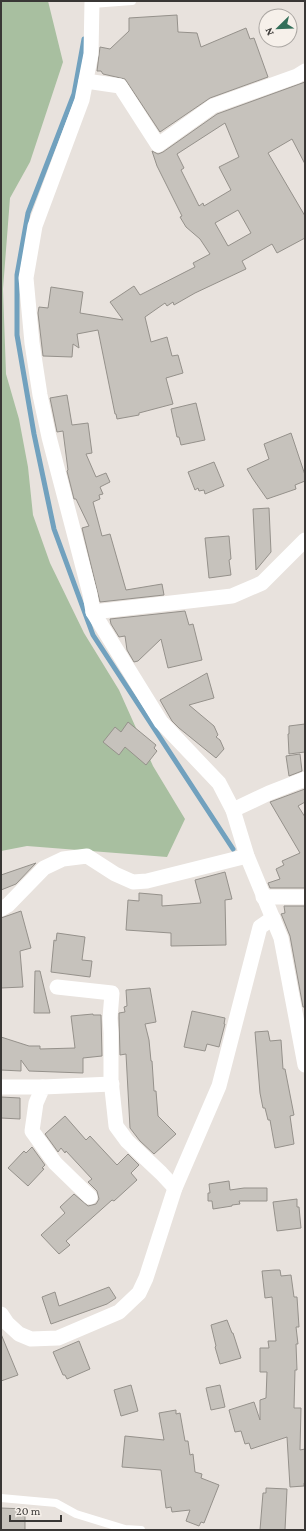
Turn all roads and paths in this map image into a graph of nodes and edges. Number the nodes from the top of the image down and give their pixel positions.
1 (132, 1) edge
2 (92, 3) edge
3 (305, 71) edge
4 (86, 81) junction
5 (305, 540) edge
6 (93, 612) junction
7 (305, 779) edge
8 (233, 810) junction
9 (247, 856) junction
10 (263, 897) junction
11 (305, 897) edge
12 (1, 909) edge
13 (273, 918) junction
14 (57, 987) dead end
15 (305, 1065) edge
16 (112, 1084) junction
17 (1, 1087) edge
18 (42, 1087) junction
19 (175, 1188) junction
20 (90, 1197) dead end
21 (1, 1314) edge
22 (1, 1498) edge
23 (141, 1530) edge

1 - 2 lane
2 - 4 street
3 - 4 street
4 - 6 street
5 - 6 street
6 - 8 street
7 - 8 street
8 - 9 street
9 - 10 street
9 - 12 street
10 - 11 street
10 - 13 street
13 - 15 street
13 - 19 street
14 - 16 street
16 - 18 street
16 - 19 street
17 - 18 street
18 - 20 street
19 - 21 street
22 - 23 lane

